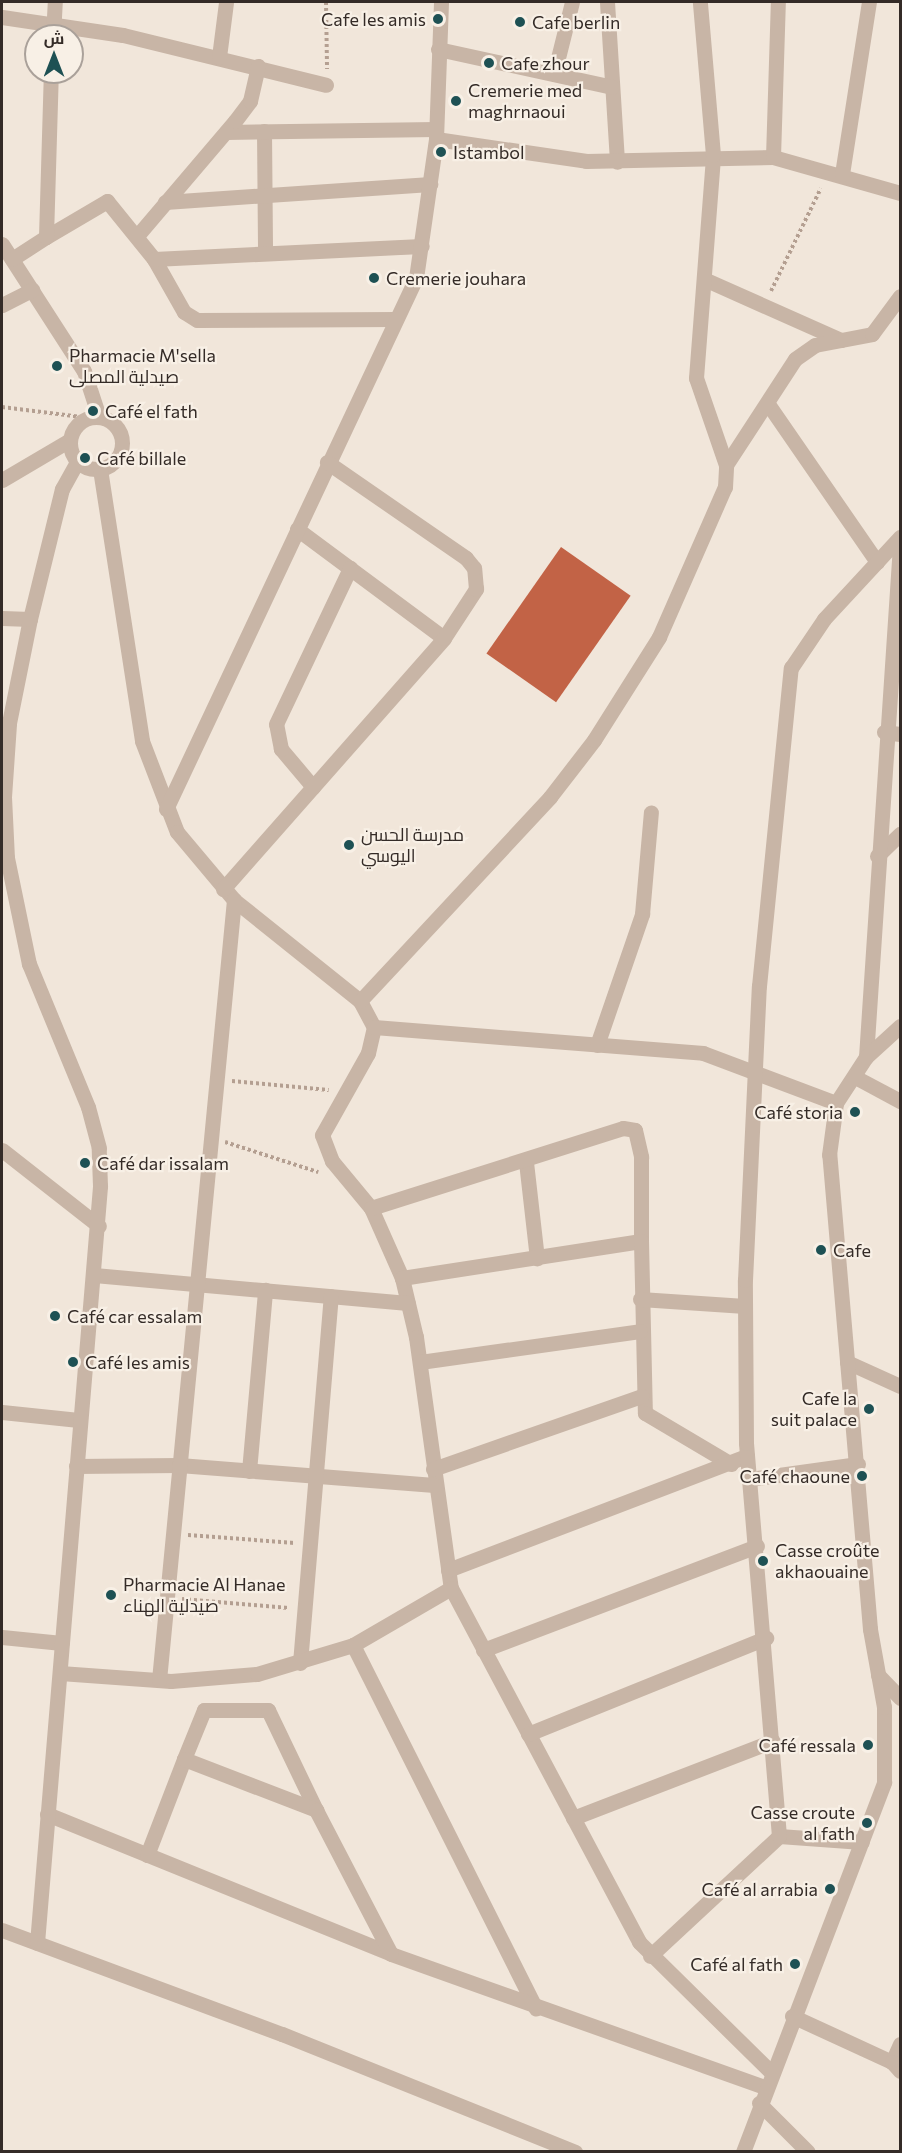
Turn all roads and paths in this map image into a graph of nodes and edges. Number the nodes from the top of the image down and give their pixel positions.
1 (55, 2) edge
2 (226, 2) edge
3 (326, 2) edge
4 (441, 2) edge
5 (572, 2) edge
6 (607, 2) edge
7 (700, 2) edge
8 (778, 2) edge
9 (869, 2) edge
10 (2, 16) edge
11 (31, 24) edge
12 (53, 24) edge
13 (84, 35) edge
14 (438, 49) junction
15 (219, 57) junction
16 (258, 66) junction
17 (554, 74) junction
18 (51, 84) edge
19 (326, 85) joint
20 (612, 87) junction
21 (264, 131) junction
22 (226, 132) junction
23 (436, 134) junction
24 (714, 155) junction
25 (773, 157) junction
26 (616, 162) junction
27 (836, 173) junction
28 (430, 184) junction
29 (900, 192) edge
30 (264, 194) junction
31 (165, 202) junction
32 (137, 236) junction
33 (46, 237) junction
34 (2, 244) edge
35 (422, 246) junction
36 (265, 252) junction
37 (12, 259) junction
38 (154, 259) junction
39 (704, 279) junction
40 (32, 290) junction
41 (900, 296) edge
42 (2, 305) edge
43 (764, 306) junction
44 (396, 319) junction
45 (841, 340) junction
46 (768, 404) junction
47 (2, 407) edge
48 (95, 418) junction
49 (70, 440) junction
50 (78, 462) junction
51 (327, 462) junction
52 (726, 465) junction
53 (100, 469) junction
54 (2, 480) edge
55 (297, 529) junction
56 (900, 537) edge
57 (900, 545) edge
58 (877, 562) junction
59 (350, 568) junction
60 (2, 618) edge
61 (30, 619) junction
62 (444, 638) junction
63 (884, 732) junction
64 (900, 735) edge
65 (313, 787) junction
66 (166, 809) junction
67 (651, 812) dead end
68 (900, 834) edge
69 (877, 856) junction
70 (223, 890) junction
71 (234, 900) junction
72 (360, 1001) junction
73 (900, 1026) edge
74 (374, 1027) junction
75 (597, 1045) junction
76 (866, 1057) junction
77 (753, 1070) junction
78 (855, 1077) junction
79 (216, 1079) junction
80 (345, 1092) junction
81 (900, 1101) edge
82 (836, 1103) junction
83 (210, 1138) junction
84 (2, 1150) edge
85 (526, 1162) junction
86 (324, 1174) dead end
87 (371, 1208) junction
88 (99, 1226) junction
89 (641, 1241) junction
90 (537, 1258) junction
91 (94, 1275) junction
92 (402, 1278) junction
93 (196, 1284) junction
94 (265, 1290) junction
95 (332, 1296) junction
96 (640, 1299) junction
97 (408, 1303) junction
98 (746, 1306) junction
99 (640, 1331) junction
100 (420, 1362) junction
101 (847, 1362) junction
102 (900, 1386) edge
103 (642, 1396) junction
104 (2, 1412) edge
105 (79, 1420) junction
106 (747, 1456) junction
107 (731, 1464) junction
108 (858, 1464) junction
109 (179, 1465) junction
110 (76, 1466) junction
111 (249, 1471) junction
112 (315, 1475) junction
113 (433, 1477) junction
114 (750, 1479) junction
115 (173, 1534) junction
116 (309, 1544) junction
117 (757, 1546) junction
118 (448, 1570) junction
119 (451, 1588) junction
120 (167, 1598) junction
121 (304, 1609) junction
122 (2, 1637) edge
123 (766, 1638) junction
124 (63, 1644) junction
125 (353, 1644) junction
126 (483, 1650) junction
127 (300, 1663) junction
128 (60, 1673) junction
129 (878, 1675) junction
130 (159, 1680) junction
131 (900, 1698) edge
132 (528, 1734) junction
133 (773, 1741) junction
134 (887, 1753) junction
135 (184, 1759) junction
136 (900, 1762) edge
137 (316, 1810) junction
138 (47, 1814) junction
139 (573, 1818) junction
140 (779, 1836) junction
141 (862, 1842) junction
142 (147, 1855) junction
143 (2, 1930) edge
144 (38, 1943) junction
145 (391, 1954) junction
146 (650, 1956) junction
147 (536, 2009) junction
148 (792, 2016) junction
149 (900, 2044) edge
150 (896, 2066) edge
151 (770, 2072) junction
152 (765, 2087) junction
153 (759, 2103) junction
154 (575, 2151) edge
155 (743, 2151) edge
156 (808, 2151) edge

1 - 12 street
2 - 15 street
3 - 19 path
4 - 14 street
5 - 17 street
6 - 20 street
7 - 24 street
8 - 25 street
9 - 27 street
10 - 11 street
13 - 15 street
14 - 17 street
14 - 23 street
15 - 16 street
16 - 19 street
16 - 22 street
17 - 20 street
18 - 33 street
20 - 26 street
21 - 22 street
21 - 23 street
21 - 30 street
22 - 31 street
23 - 26 street
23 - 28 street
24 - 25 street
24 - 26 street
24 - 39 street
25 - 27 street
27 - 29 street
27 - 43 path
28 - 30 street
28 - 35 street
30 - 31 street
30 - 36 street
31 - 32 street
32 - 33 street
32 - 38 street
33 - 37 street
34 - 37 street
35 - 36 street
35 - 44 street
36 - 38 street
37 - 40 street
38 - 44 street
39 - 43 street
39 - 52 street
40 - 42 street
40 - 48 street
41 - 45 street
43 - 45 street
44 - 51 street
45 - 46 street
46 - 52 street
46 - 58 street
47 - 48 path
48 - 49 street
48 - 53 street
49 - 50 street
49 - 54 street
50 - 53 street
50 - 61 street
51 - 55 street
51 - 62 street
52 - 72 street
53 - 66 street
55 - 59 street
55 - 66 street
56 - 58 street
57 - 63 street
58 - 77 street
59 - 62 street
59 - 65 street
60 - 61 street
61 - 88 street
62 - 65 street
63 - 64 street
63 - 69 street
65 - 70 street
66 - 70 street
67 - 75 street
68 - 69 street
69 - 76 street
70 - 71 street
71 - 72 street
71 - 79 street
72 - 74 street
73 - 76 street
74 - 75 street
74 - 80 street
75 - 77 street
76 - 78 street
77 - 82 street
77 - 98 street
78 - 81 street
78 - 82 street
79 - 80 path
79 - 83 street
80 - 87 street
82 - 101 street
83 - 86 path
83 - 93 street
84 - 88 street
85 - 87 street
85 - 89 street
85 - 90 street
87 - 92 street
88 - 91 street
89 - 90 street
89 - 96 street
90 - 92 street
91 - 93 street
91 - 105 street
92 - 97 street
93 - 94 street
93 - 109 street
94 - 95 street
94 - 111 street
95 - 97 street
95 - 112 street
96 - 98 street
96 - 99 street
97 - 100 street
98 - 106 street
99 - 100 street
99 - 103 street
100 - 113 street
101 - 102 street
101 - 108 street
103 - 107 street
103 - 113 street
104 - 105 street
105 - 110 street
106 - 107 street
106 - 114 street
107 - 118 street
108 - 114 street
108 - 129 street
109 - 110 street
109 - 111 street
109 - 115 street
110 - 124 street
111 - 112 street
112 - 113 street
112 - 116 street
113 - 118 street
114 - 117 street
115 - 116 path
115 - 120 street
116 - 121 street
117 - 123 street
117 - 126 street
118 - 119 street
119 - 125 street
119 - 126 street
120 - 121 path
120 - 130 street
121 - 127 street
122 - 124 street
123 - 132 street
123 - 133 street
124 - 128 street
125 - 127 street
125 - 147 street
126 - 132 street
127 - 130 street
128 - 130 street
128 - 138 street
129 - 131 street
129 - 134 street
132 - 139 street
133 - 139 street
133 - 140 street
134 - 136 street
134 - 141 street
135 - 137 street
135 - 137 street
135 - 142 street
137 - 145 street
138 - 142 street
138 - 144 street
139 - 146 street
140 - 141 street
140 - 146 street
141 - 148 street
142 - 145 street
143 - 144 street
144 - 154 street
145 - 147 street
146 - 151 street
147 - 152 street
148 - 150 street
148 - 151 street
149 - 150 street
151 - 152 street
152 - 153 street
153 - 155 street
153 - 156 street

